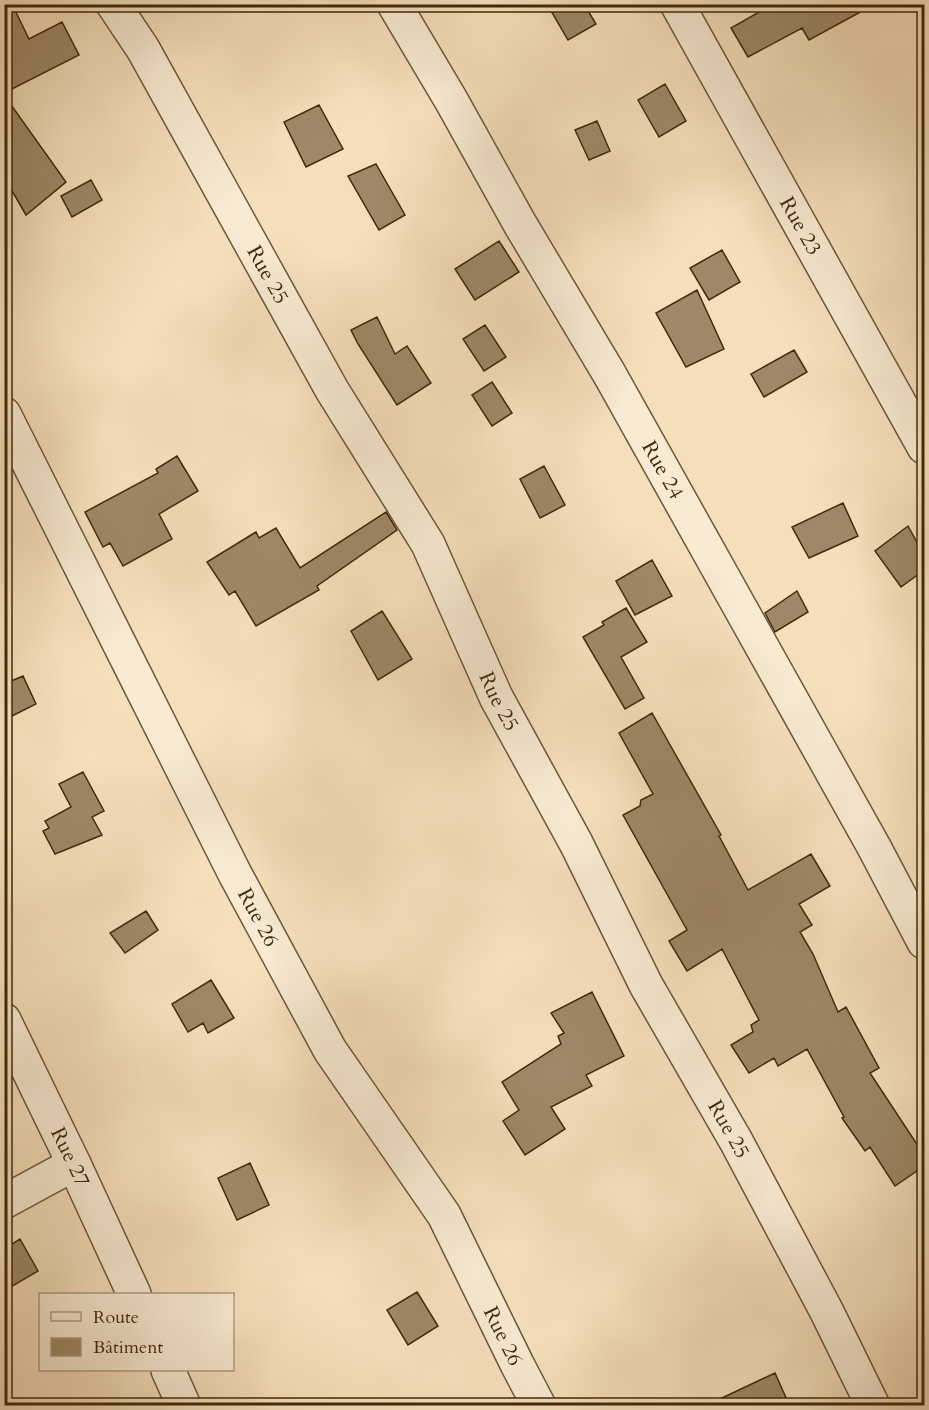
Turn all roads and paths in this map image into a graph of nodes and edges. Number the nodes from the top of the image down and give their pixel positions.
1 (113, 4) edge
2 (394, 4) edge
3 (677, 4) edge
4 (4, 414) edge
5 (924, 447) edge
6 (924, 942) edge
7 (4, 1020) edge
8 (74, 1164) junction
9 (4, 1202) edge
10 (134, 1293) edge
11 (168, 1371) edge
12 (184, 1406) edge
13 (539, 1406) edge
14 (873, 1406) edge

1 - 14 street, Rue 25
2 - 6 street, Rue 24
3 - 5 street, Rue 23
4 - 13 street, Rue 26
7 - 8 street, Rue 27
8 - 9 street
8 - 10 street, Rue 27
11 - 12 street

